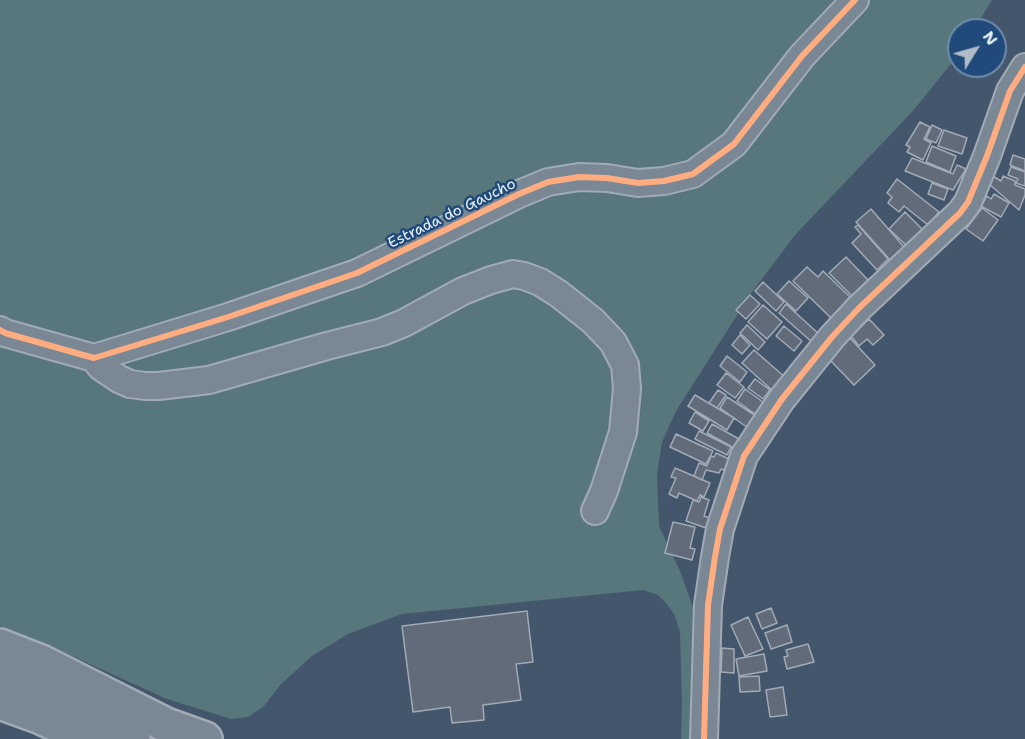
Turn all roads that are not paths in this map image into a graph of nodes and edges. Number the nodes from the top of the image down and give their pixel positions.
1 (855, 0) edge
2 (1025, 67) edge
3 (0, 330) edge
4 (94, 358) junction
5 (595, 511) dead end
6 (0, 646) edge
7 (0, 675) edge
8 (0, 702) edge
9 (87, 739) edge
10 (133, 739) edge
11 (205, 739) edge
12 (704, 739) edge

1 - 4 street, Estrada do Gaucho
2 - 12 street
3 - 4 street
4 - 5 street
6 - 11 highway
7 - 10 highway
8 - 9 highway

